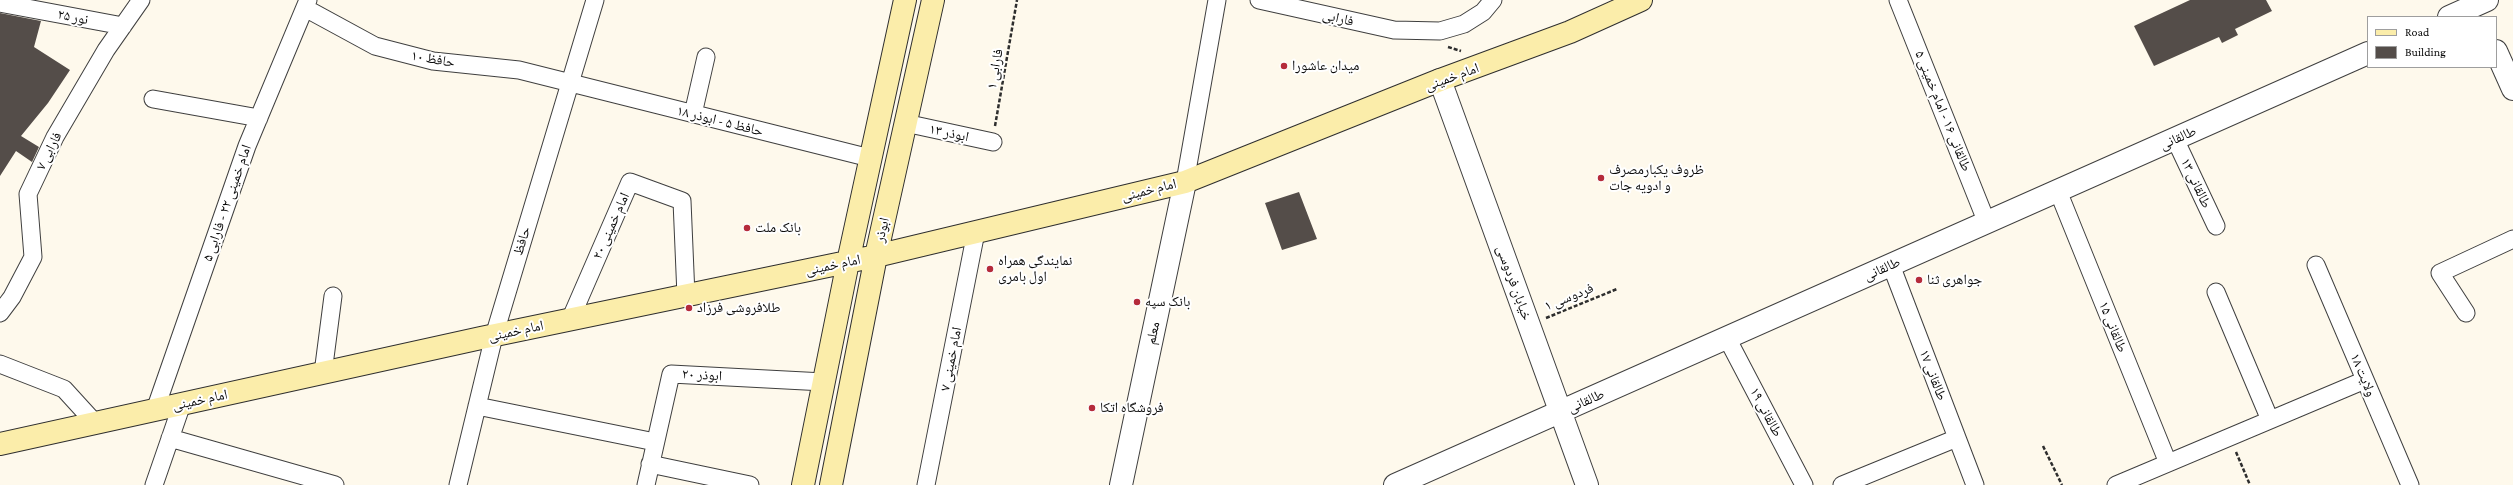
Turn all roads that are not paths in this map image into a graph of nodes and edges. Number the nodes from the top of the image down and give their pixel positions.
1 (141, 0) edge
2 (595, 0) edge
3 (905, 0) edge
4 (933, 0) edge
5 (1217, 0) edge
6 (1259, 0) edge
7 (1493, 0) edge
8 (1641, 0) edge
9 (1898, 0) edge
10 (0, 3) edge
11 (307, 4) edge
12 (2479, 6) edge
13 (2452, 16) edge
14 (123, 26) junction
15 (2367, 53) edge
16 (2497, 53) edge
17 (706, 57) dead end
18 (1440, 80) junction
19 (570, 85) junction
20 (2513, 89) edge
21 (153, 98) dead end
22 (693, 114) junction
23 (259, 118) junction
24 (906, 123) junction
25 (2175, 139) junction
26 (993, 142) road end
27 (870, 158) junction
28 (1185, 182) junction
29 (2058, 191) junction
30 (1987, 223) junction
31 (2216, 226) dead end
32 (976, 232) junction
33 (2513, 240) edge
34 (876, 256) junction
35 (848, 262) junction
36 (1891, 265) junction
37 (2316, 265) dead end
38 (2216, 292) dead end
39 (333, 296) dead end
40 (686, 296) junction
41 (0, 313) edge
42 (2466, 313) dead end
43 (570, 320) junction
44 (494, 336) junction
45 (1728, 338) junction
46 (0, 364) edge
47 (323, 373) junction
48 (2365, 380) junction
49 (824, 382) junction
50 (182, 404) junction
51 (477, 406) junction
52 (155, 410) junction
53 (1561, 412) junction
54 (2270, 420) junction
55 (95, 424) junction
56 (170, 438) junction
57 (1957, 438) junction
58 (655, 442) junction
59 (0, 444) edge
60 (2168, 463) junction
61 (650, 464) junction
62 (302, 480) edge
63 (154, 485) edge
64 (336, 485) edge
65 (458, 485) edge
66 (646, 485) edge
67 (750, 485) edge
68 (803, 485) edge
69 (831, 485) edge
70 (926, 485) edge
71 (1120, 485) edge
72 (1395, 485) edge
73 (1588, 485) edge
74 (1804, 485) edge
75 (1842, 485) edge
76 (1975, 485) edge
77 (2116, 485) edge
78 (2410, 485) edge

1 - 14 street, فارابی ۷
2 - 19 street, حافظ
3 - 27 main road, ابوذر
4 - 24 main road, ابوذر
5 - 28 street
6 - 7 street, فارابی
8 - 18 main road, امام خمینی
9 - 30 street, طالقانی ۱۶ - امام خمینی ۵
10 - 14 street, نور ۲۵
11 - 19 street, حافظ ۱۰
11 - 23 street, امام خمینی ۲۲ - فارابی ۵
12 - 13 street
14 - 41 street, فارابی ۷
15 - 25 street, طالقانی
16 - 20 street
17 - 22 street
18 - 28 main road, امام خمینی
18 - 53 street, خیابان فردوسی
19 - 22 street, حافظ ۵ - ابوذر ۱۸
19 - 44 street, حافظ
21 - 23 street
22 - 27 street, حافظ ۵ - ابوذر ۱۸
23 - 52 street, امام خمینی ۲۲ - فارابی ۵
24 - 26 street, ابوذر ۱۳
24 - 34 main road, ابوذر
25 - 29 street, طالقانی
25 - 31 street, طالقانی ۱۳
27 - 35 main road, ابوذر
28 - 32 main road, امام خمینی
28 - 71 street, معلم
29 - 30 street, طالقانی
29 - 60 street, طالقانی ۱۵
30 - 36 street, طالقانی
32 - 34 main road, امام خمینی
32 - 70 street, امام خمینی ۷
33 - 42 street
34 - 35 main road, امام خمینی
34 - 69 main road, ابوذر
35 - 40 main road, امام خمینی
35 - 49 main road, ابوذر
36 - 45 street, طالقانی
36 - 57 street, طالقانی ۱۷
37 - 48 street, ولایت ۱۸
38 - 54 street
39 - 47 street
40 - 43 main road, امام خمینی
40 - 43 street, امام خمینی ۲۰
43 - 44 main road, امام خمینی
44 - 47 main road, امام خمینی
44 - 51 street, حافظ
45 - 53 street, طالقانی
45 - 74 street, طالقانی ۱۹
46 - 55 street
47 - 50 main road, امام خمینی
48 - 54 street
48 - 78 street, ولایت ۱۸
49 - 58 street, ابوذر ۲۰
49 - 68 main road, ابوذر
50 - 52 main road, امام خمینی
50 - 56 street
51 - 58 street
51 - 65 street, حافظ
52 - 55 main road, امام خمینی
53 - 72 street, طالقانی
53 - 73 street, خیابان فردوسی
54 - 60 street
55 - 59 main road, امام خمینی
56 - 62 street
56 - 63 street
57 - 75 street
57 - 76 street, طالقانی ۱۷
58 - 61 street, ابوذر ۲۰
60 - 77 street
61 - 66 street, ابوذر ۲۰
61 - 67 street
62 - 64 street

